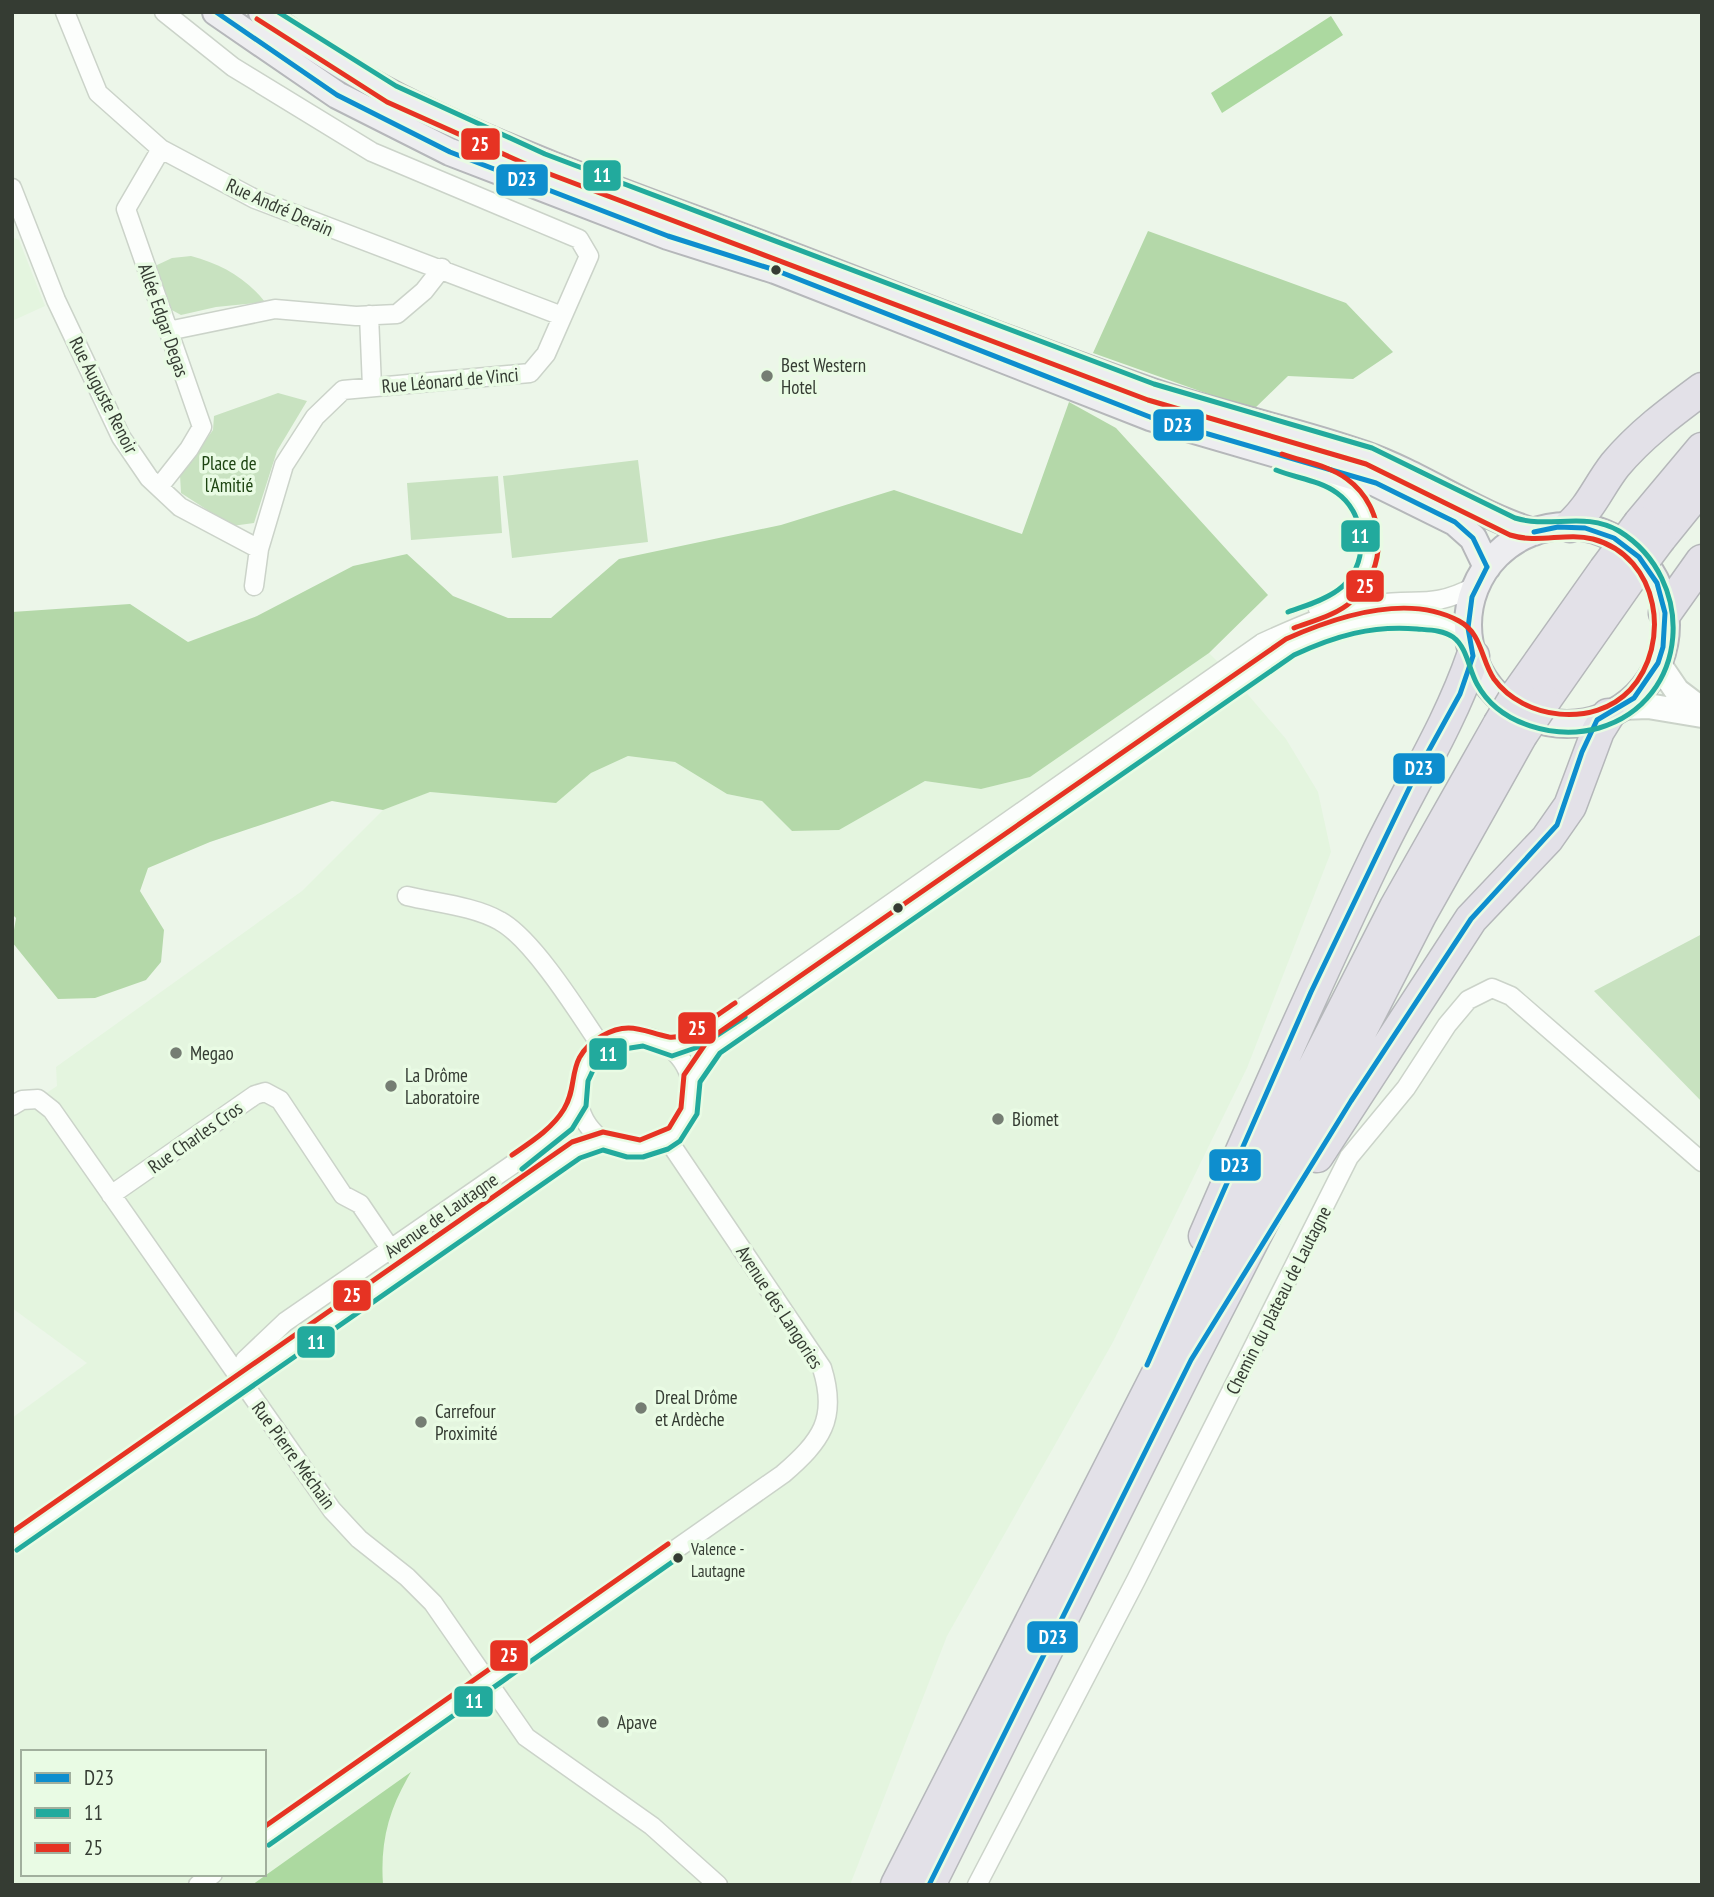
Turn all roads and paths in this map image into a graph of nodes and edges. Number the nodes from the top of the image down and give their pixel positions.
1 (65, 12) edge
2 (164, 12) edge
3 (216, 12) edge
4 (262, 12) edge
5 (161, 149) junction
6 (12, 188) edge
7 (442, 268) junction
8 (369, 315) junction
9 (562, 316) junction
10 (169, 331) junction
11 (372, 387) junction
12 (1702, 389) edge
13 (1239, 444) junction
14 (1702, 449) edge
15 (1702, 486) edge
16 (159, 487) junction
17 (1570, 526) junction
18 (1650, 530) junction
19 (1534, 532) junction
20 (259, 549) junction
21 (1702, 561) edge
22 (1482, 577) junction
23 (254, 586) dead end
24 (1665, 613) junction
25 (1262, 643) junction
26 (1471, 650) junction
27 (1658, 663) junction
28 (1702, 709) edge
29 (1609, 714) junction
30 (1702, 715) edge
31 (1510, 730) junction
32 (407, 896) dead end
33 (601, 1046) junction
34 (670, 1047) junction
35 (691, 1081) junction
36 (578, 1104) junction
37 (12, 1106) edge
38 (668, 1140) junction
39 (603, 1141) junction
40 (1702, 1162) edge
41 (111, 1195) junction
42 (391, 1250) junction
43 (404, 1269) junction
44 (1191, 1360) junction
45 (240, 1379) junction
46 (12, 1543) edge
47 (1064, 1556) junction
48 (488, 1681) junction
49 (266, 1837) edge
50 (718, 1885) edge
51 (897, 1885) edge
52 (929, 1885) edge
53 (978, 1885) edge

1 - 5 street, Rue André Derain
2 - 9 street, Rue Léonard de Vinci
3 - 13 main road
4 - 19 main road
5 - 7 street, Rue André Derain
5 - 10 street, Allée Edgar Degas
6 - 16 street, Rue Auguste Renoir
7 - 8 street
7 - 9 street, Rue André Derain
8 - 10 street
8 - 11 street
9 - 11 street, Rue Léonard de Vinci
10 - 16 street, Allée Edgar Degas
11 - 20 street, Rue Léonard de Vinci
12 - 17 highway
13 - 22 main road
13 - 25 street
14 - 18 highway
15 - 18 highway
16 - 20 street, Rue Auguste Renoir
17 - 19 main road
17 - 24 main road
18 - 31 highway, bridge
19 - 22 main road
20 - 23 street, Rue Léonard de Vinci
21 - 24 highway
22 - 25 street
22 - 26 main road
24 - 27 main road
25 - 34 street
26 - 29 main road
26 - 35 street
26 - 47 highway
27 - 28 main road
27 - 29 main road
29 - 30 main road
29 - 44 highway
31 - 44 highway
31 - 47 highway
32 - 33 street
33 - 34 street
33 - 36 street
34 - 35 street
35 - 38 street
36 - 39 street
36 - 42 street, Avenue de Lautagne
37 - 41 street, Rue Pierre Méchain
38 - 39 street
38 - 48 street, Avenue des Langories
39 - 43 street, Avenue de Lautagne
40 - 53 street, Chemin du plateau de Lautagne
41 - 42 street, Rue Charles Cros
41 - 45 street, Rue Pierre Méchain
42 - 43 street, Rue Charles Cros
42 - 45 street, Avenue de Lautagne
43 - 45 street, Avenue de Lautagne
44 - 52 highway
45 - 46 street
45 - 48 street, Rue Pierre Méchain
47 - 51 highway
48 - 49 street, Avenue des Langories
48 - 50 street

